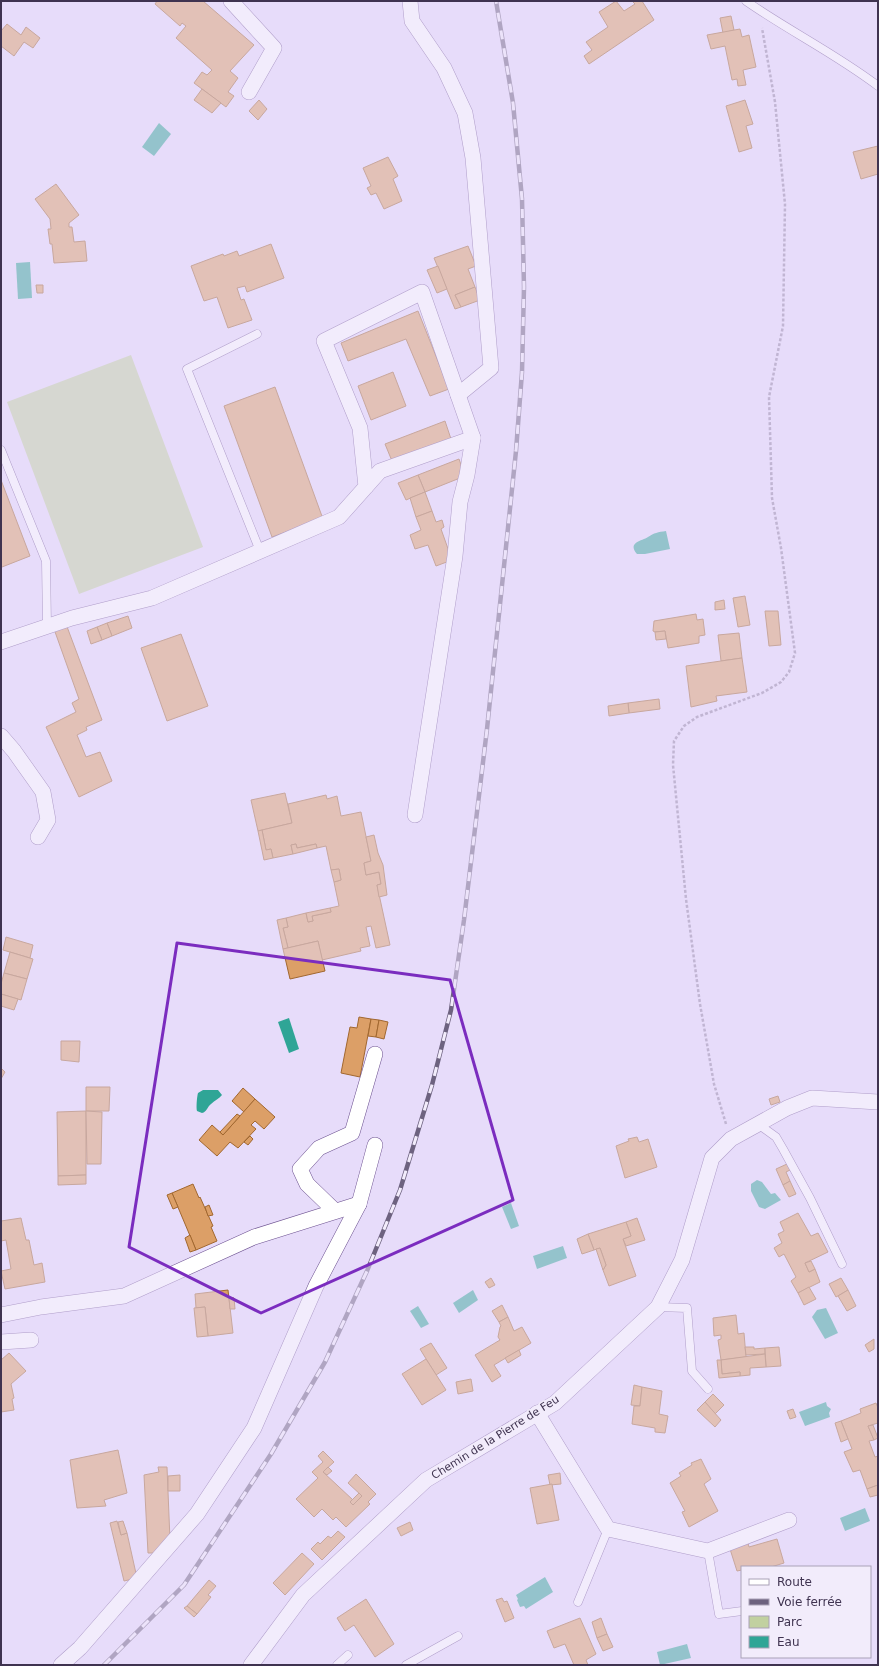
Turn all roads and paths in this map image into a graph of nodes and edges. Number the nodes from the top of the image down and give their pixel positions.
1 (231, 1) edge
2 (410, 1) edge
3 (746, 1) edge
4 (761, 22) dead end
5 (878, 86) edge
6 (249, 92) dead end
7 (257, 334) dead end
8 (458, 395) junction
9 (474, 438) junction
10 (1, 450) edge
11 (366, 487) junction
12 (260, 551) junction
13 (47, 626) junction
14 (1, 642) edge
15 (1, 736) edge
16 (415, 815) dead end
17 (38, 837) dead end
18 (375, 1054) dead end
19 (878, 1102) edge
20 (758, 1124) junction
21 (731, 1140) junction
22 (375, 1145) dead end
23 (359, 1204) junction
24 (335, 1211) junction
25 (842, 1264) dead end
26 (658, 1307) junction
27 (1, 1315) edge
28 (31, 1340) dead end
29 (1, 1342) edge
30 (708, 1389) dead end
31 (538, 1413) junction
32 (789, 1520) dead end
33 (608, 1530) junction
34 (708, 1551) junction
35 (578, 1602) dead end
36 (741, 1611) edge
37 (458, 1636) dead end
38 (348, 1655) dead end
39 (61, 1665) edge
40 (251, 1665) edge
41 (337, 1665) edge
42 (406, 1665) edge

1 - 6 street
2 - 8 street
3 - 5 lane
4 - 21 path
7 - 12 lane
8 - 9 street
8 - 11 street
9 - 11 street
9 - 16 street
10 - 13 lane
11 - 12 street
12 - 13 street
13 - 14 street
15 - 17 street
18 - 24 street
19 - 20 street, Chemin de la Pierre de Feu
20 - 21 street, Chemin de la Pierre de Feu
20 - 25 lane
21 - 26 street, Chemin de la Pierre de Feu
22 - 23 street
23 - 24 street
23 - 39 street
24 - 27 street
26 - 30 lane
26 - 31 street, Chemin de la Pierre de Feu
28 - 29 street
31 - 33 street
31 - 40 street, Chemin de la Pierre de Feu
32 - 34 street
33 - 34 street
33 - 35 lane
34 - 36 lane
37 - 42 lane
38 - 41 lane

